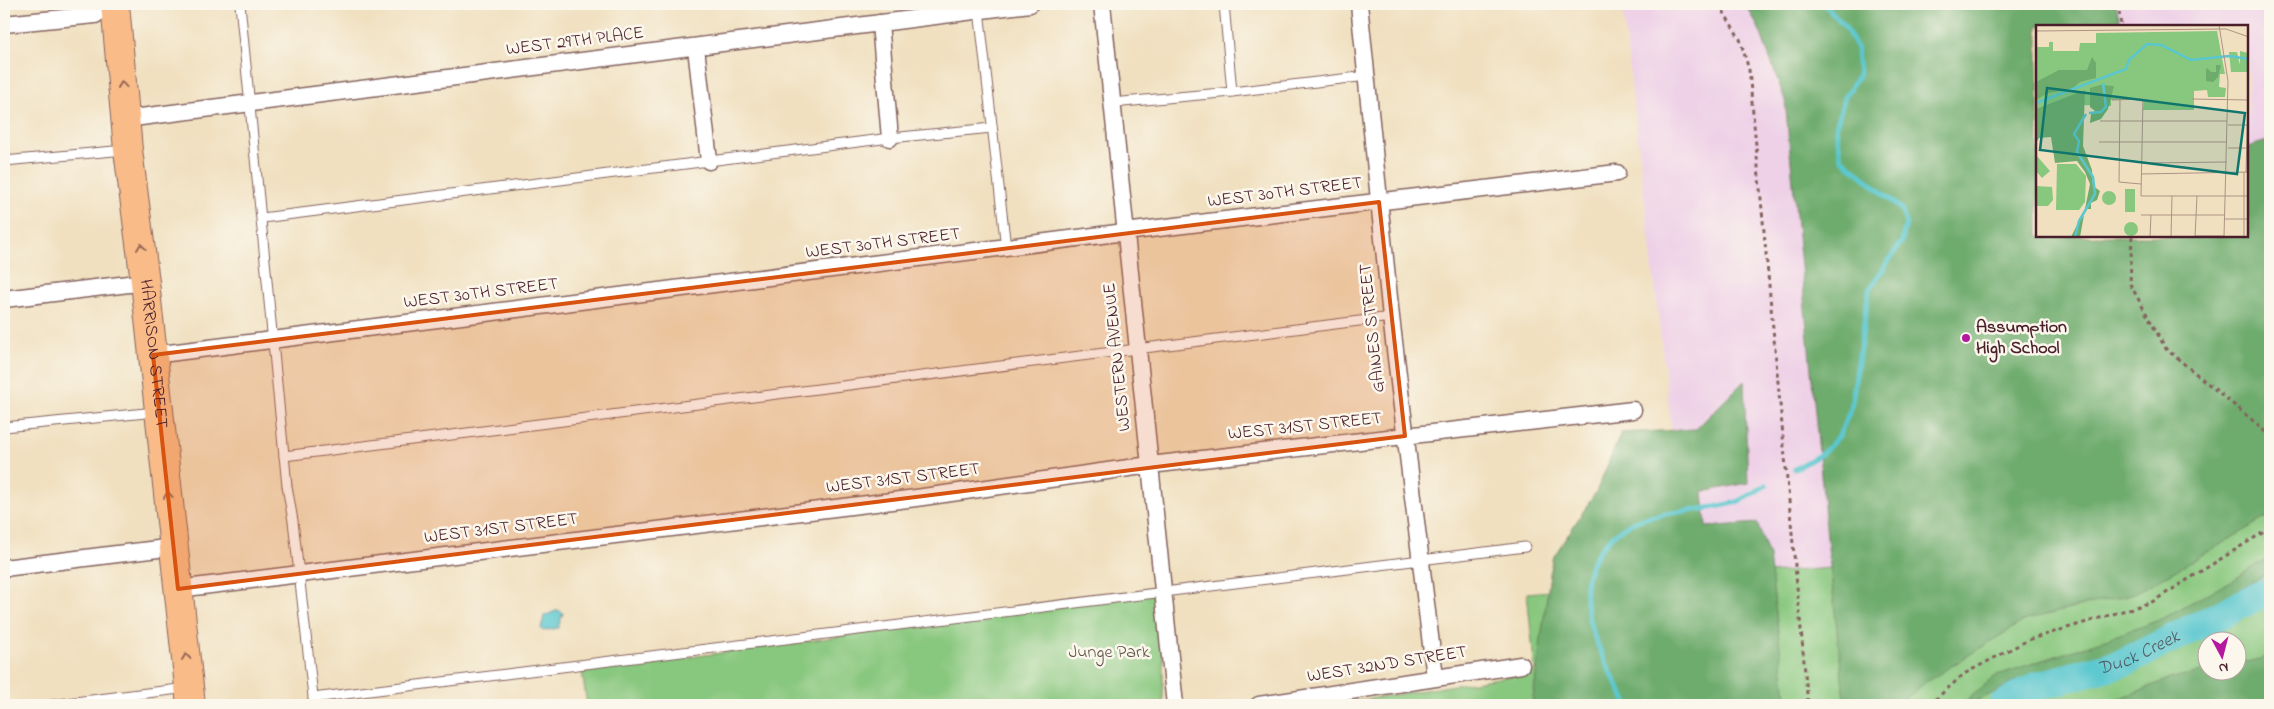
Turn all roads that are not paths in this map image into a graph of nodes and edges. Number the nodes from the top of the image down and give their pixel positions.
1 (110, 4) edge
2 (114, 4) edge
3 (240, 4) edge
4 (1030, 4) edge
5 (1102, 4) edge
6 (1224, 4) edge
7 (1359, 4) edge
8 (979, 10) junction
9 (880, 23) junction
10 (4, 24) edge
11 (696, 48) junction
12 (1367, 76) junction
13 (1232, 92) junction
14 (251, 103) junction
15 (1112, 103) junction
16 (125, 119) junction
17 (992, 128) junction
18 (890, 138) junction
19 (128, 150) junction
20 (709, 161) junction
21 (4, 162) edge
22 (1617, 173) dead end
23 (1379, 202) junction
24 (262, 218) junction
25 (1125, 232) junction
26 (1006, 248) junction
27 (145, 282) junction
28 (4, 299) edge
29 (1391, 317) junction
30 (273, 341) junction
31 (1137, 348) junction
32 (153, 355) junction
33 (1633, 410) dead end
34 (158, 412) junction
35 (4, 427) edge
36 (1406, 436) junction
37 (284, 456) junction
38 (1150, 465) junction
39 (174, 547) junction
40 (1525, 547) dead end
41 (1420, 559) junction
42 (4, 568) edge
43 (299, 574) junction
44 (178, 588) junction
45 (1163, 592) junction
46 (1521, 665) dead end
47 (1435, 677) junction
48 (190, 696) edge
49 (313, 702) edge
50 (50, 705) edge
51 (1175, 705) edge
52 (1258, 705) edge

1 - 10 street
16 -> 2 highway, HARRISON STREET
3 - 14 lane
4 - 8 street, WEST 29TH PLACE
5 - 15 street, WESTERN AVENUE
6 - 13 lane
7 - 12 street, GAINES STREET
8 - 9 street, WEST 29TH PLACE
8 - 17 lane
9 - 11 street, WEST 29TH PLACE
9 - 18 street
11 - 14 street, WEST 29TH PLACE
11 - 20 street
12 - 13 lane
12 - 23 street, GAINES STREET
13 - 15 lane
14 - 16 street, WEST 29TH PLACE
14 - 24 lane
15 - 25 street, WESTERN AVENUE
16 - 19 highway, HARRISON STREET
17 - 18 lane
17 - 26 lane
18 - 20 lane
19 - 21 lane
27 -> 19 highway, HARRISON STREET
20 - 24 lane
22 - 23 street, WEST 30TH STREET
23 - 25 street, WEST 30TH STREET
23 - 29 street, GAINES STREET
24 - 30 lane
25 - 26 street, WEST 30TH STREET
25 - 31 street, WESTERN AVENUE
26 - 30 street, WEST 30TH STREET
27 - 28 street
27 - 32 highway, HARRISON STREET
29 - 31 lane
29 - 36 street, GAINES STREET
30 - 32 street, WEST 30TH STREET
30 - 37 lane
31 - 37 lane
31 - 38 street, WESTERN AVENUE
32 - 34 highway, HARRISON STREET
33 - 36 street, WEST 31ST STREET
34 - 35 lane
39 -> 34 highway, HARRISON STREET
36 - 38 street, WEST 31ST STREET
36 - 41 street, GAINES STREET
37 - 43 lane
38 - 43 street, WEST 31ST STREET
38 - 45 street, WESTERN AVENUE
39 - 42 street
39 - 44 highway, HARRISON STREET
40 - 41 lane
41 - 45 lane
41 - 47 street, GAINES STREET
43 - 44 street, WEST 31ST STREET
43 - 49 lane
48 -> 44 highway, HARRISON STREET
45 - 49 lane
45 - 51 street, WESTERN AVENUE
46 - 47 street, WEST 32ND STREET
47 - 52 street, WEST 32ND STREET
48 - 50 lane

